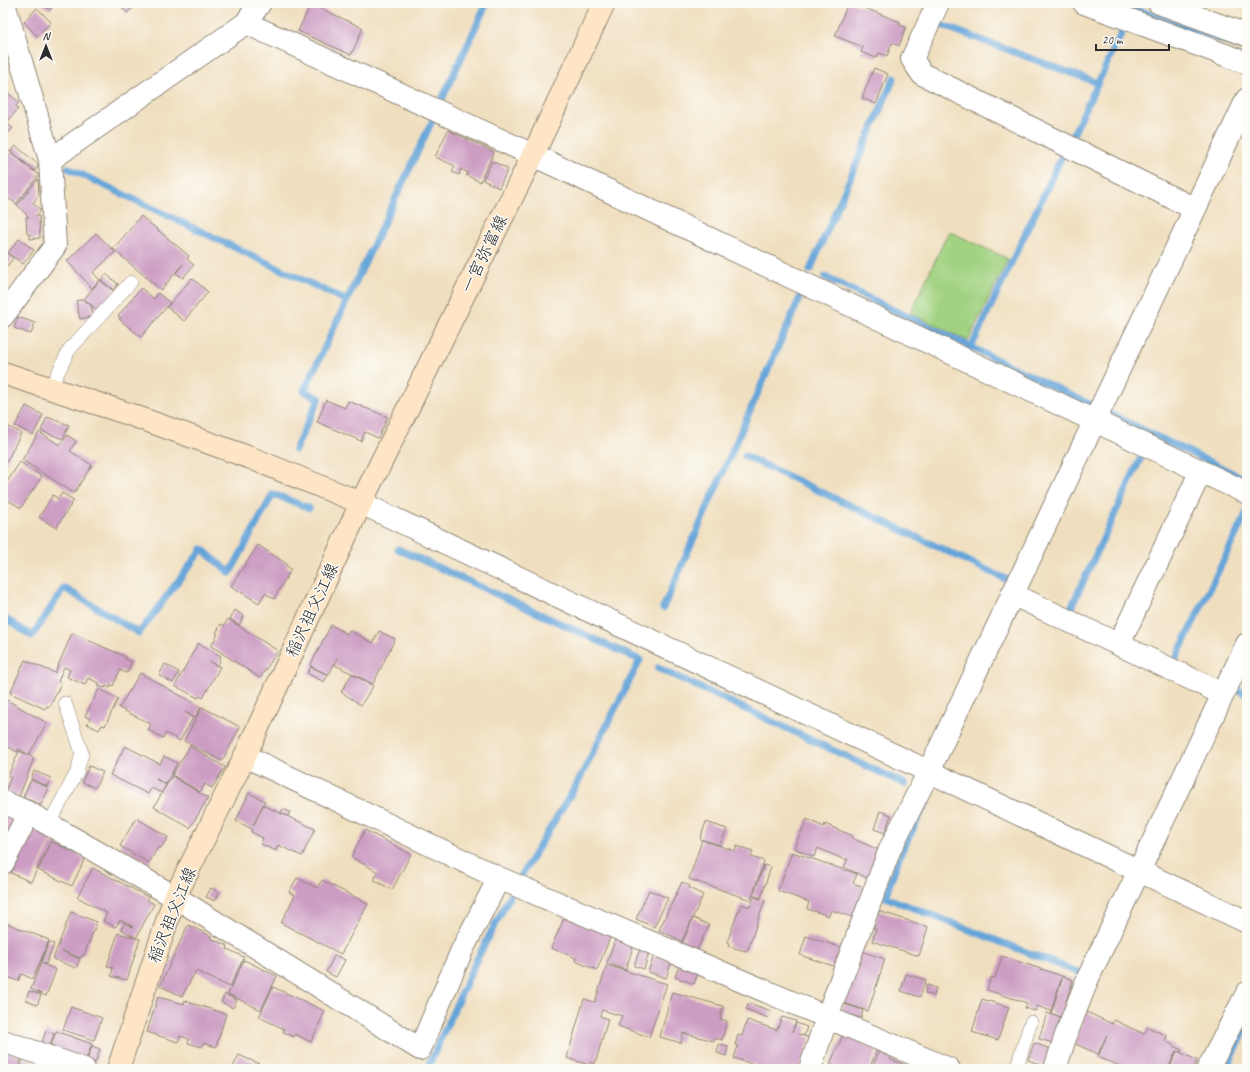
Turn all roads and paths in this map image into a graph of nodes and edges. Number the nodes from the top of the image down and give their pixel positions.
1 (4, 3) edge
2 (260, 3) edge
3 (604, 3) edge
4 (938, 3) edge
5 (1084, 3) edge
6 (1159, 3) edge
7 (246, 23) junction
8 (1247, 35) edge
9 (1247, 63) edge
10 (1247, 99) edge
11 (533, 155) junction
12 (50, 160) junction
13 (1195, 209) junction
14 (131, 282) dead end
15 (3, 316) edge
16 (3, 373) edge
17 (50, 388) junction
18 (1094, 420) junction
19 (1201, 471) junction
20 (1247, 493) edge
21 (361, 503) junction
22 (1012, 594) junction
23 (1119, 644) junction
24 (1247, 644) edge
25 (1223, 694) junction
26 (65, 703) dead end
27 (245, 756) junction
28 (928, 771) junction
29 (3, 802) edge
30 (29, 813) junction
31 (49, 824) junction
32 (3, 863) edge
33 (1139, 871) junction
34 (499, 878) junction
35 (175, 897) junction
36 (1247, 922) edge
37 (1247, 993) edge
38 (828, 1017) junction
39 (1031, 1022) dead end
40 (3, 1041) edge
41 (84, 1069) edge
42 (118, 1069) edge
43 (810, 1069) edge
44 (949, 1069) edge
45 (1016, 1069) edge
46 (1055, 1069) edge
47 (1208, 1069) edge

1 - 12 street
2 - 7 street
3 - 11 main road, 一宮弥富線
4 - 13 street
5 - 9 street
6 - 8 street
7 - 11 street
7 - 12 street
10 - 13 street
11 - 18 street
11 - 21 main road, 一宮弥富線
12 - 15 street
13 - 18 street
14 - 17 lane
16 - 17 main road
17 - 21 main road
18 - 19 street
18 - 22 street
19 - 20 street
19 - 23 street
21 - 27 main road, 稲沢祖父江線
21 - 28 street
22 - 23 street
22 - 28 street
23 - 25 street
24 - 25 street
25 - 33 street
26 - 31 lane
27 - 34 street
27 - 35 main road, 稲沢祖父江線
28 - 33 street
28 - 38 street
29 - 30 street
30 - 31 street
30 - 32 street
31 - 35 street
33 - 36 street
33 - 46 street
34 - 35 street
34 - 38 street
35 - 42 main road, 稲沢祖父江線
37 - 47 street
38 - 43 street
38 - 44 street
39 - 45 lane
40 - 41 street

